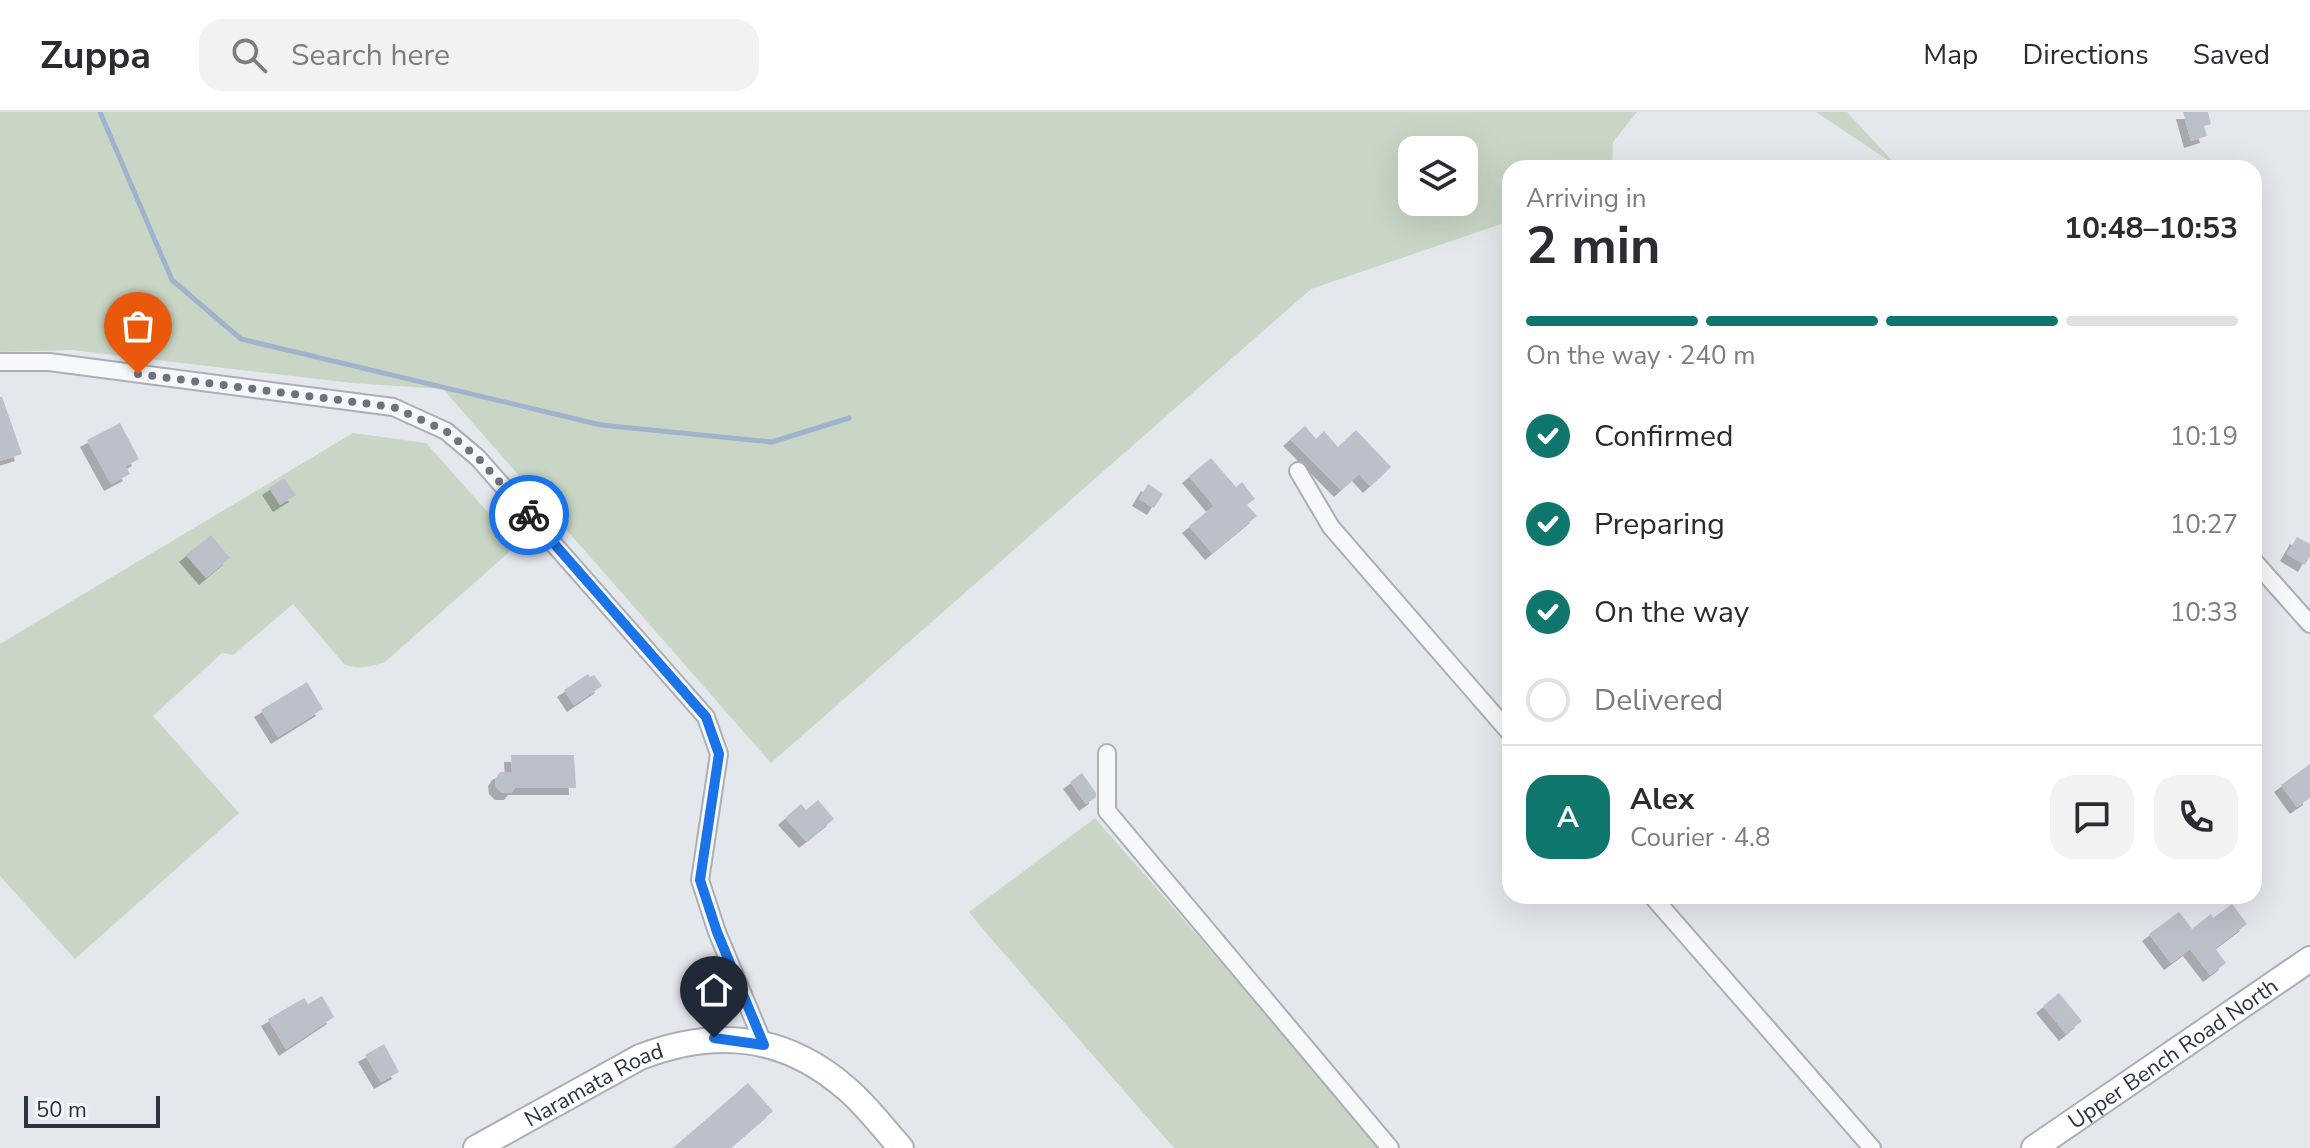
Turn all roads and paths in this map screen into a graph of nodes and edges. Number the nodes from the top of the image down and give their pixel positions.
1 (0, 362) edge
2 (1298, 471) dead end
3 (2262, 570) edge
4 (2310, 624) edge
5 (1502, 724) edge
6 (1107, 753) dead end
7 (1659, 904) edge
8 (2310, 959) edge
9 (764, 1045) junction
10 (476, 1148) edge
11 (901, 1148) edge
12 (1390, 1148) edge
13 (1872, 1148) edge
14 (2034, 1148) edge

1 - 9 street
2 - 5 street
3 - 4 street
6 - 12 street
7 - 13 street
8 - 14 main road, Upper Bench Road North
9 - 10 main road, Naramata Road
9 - 11 main road, Naramata Road

